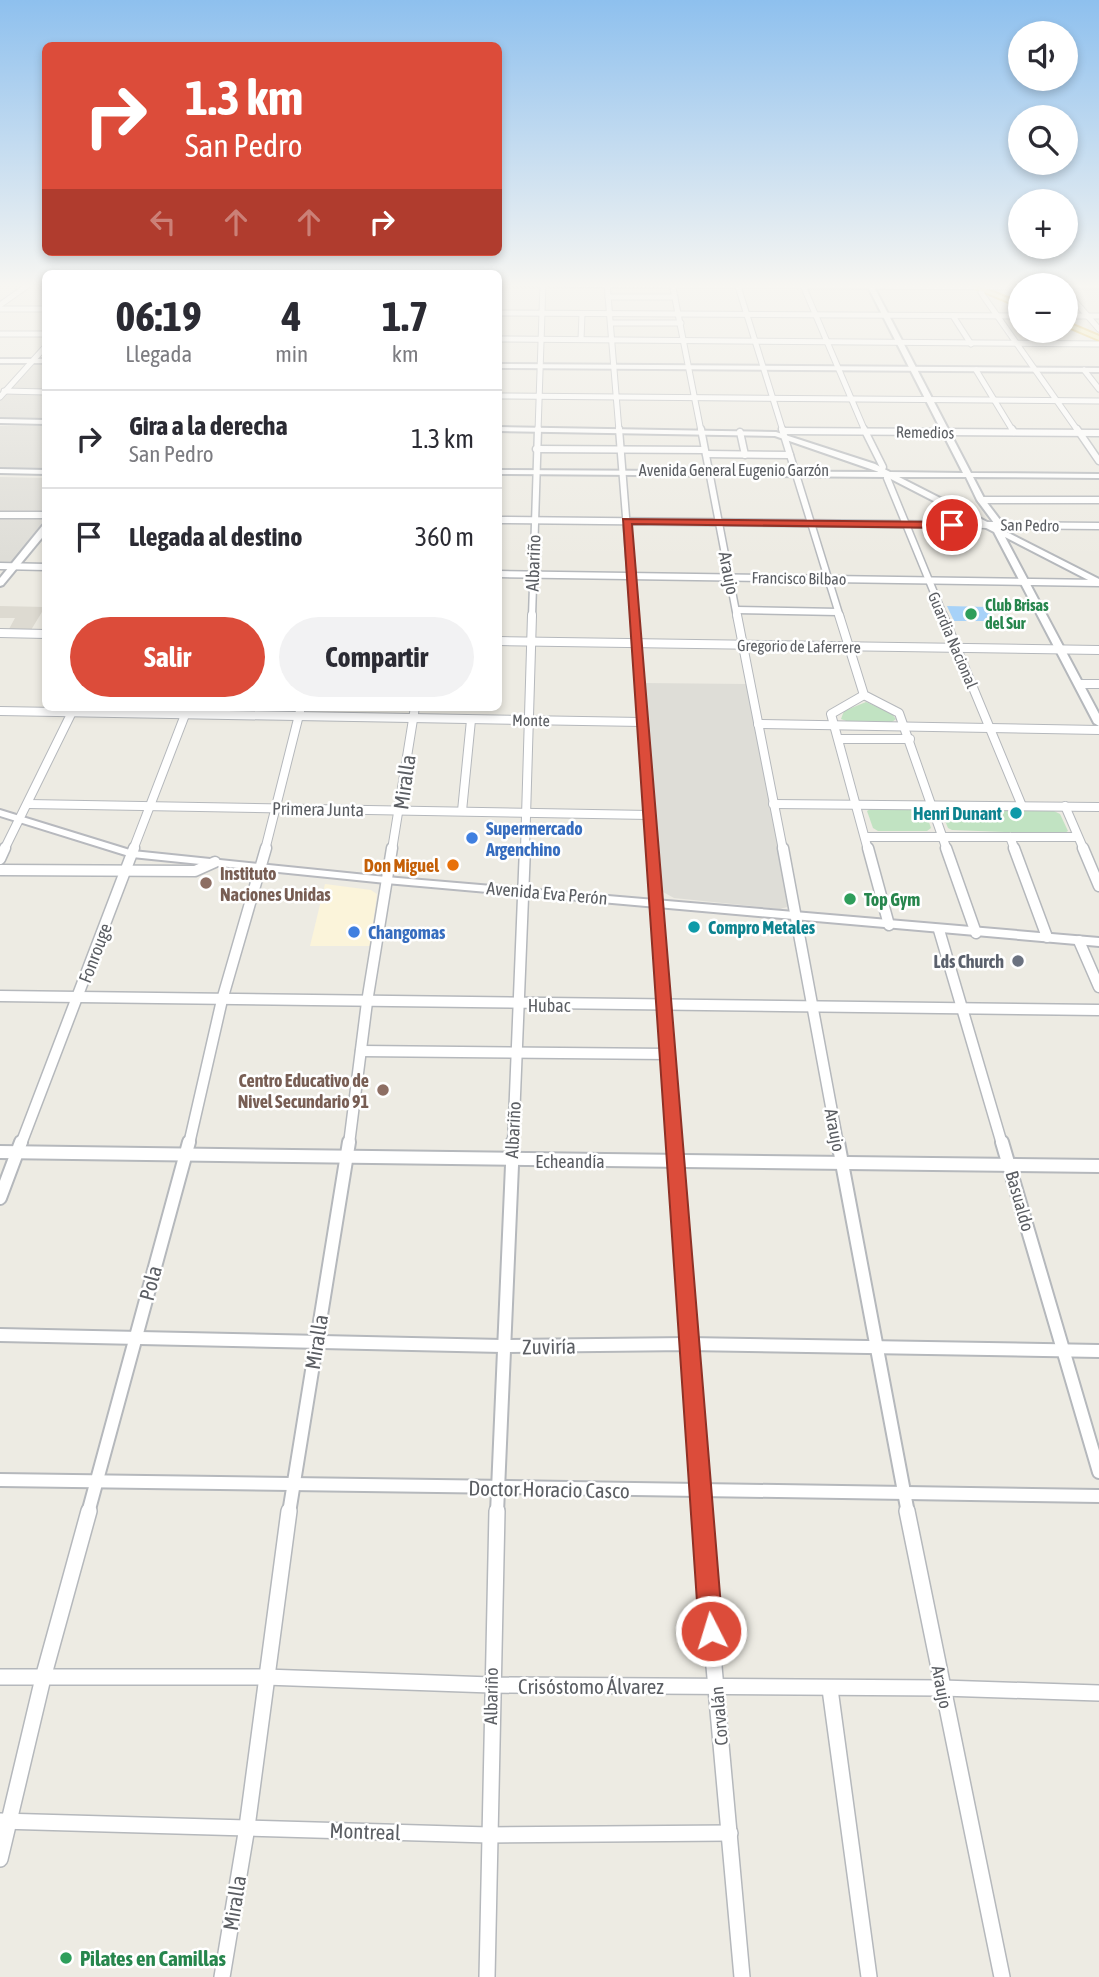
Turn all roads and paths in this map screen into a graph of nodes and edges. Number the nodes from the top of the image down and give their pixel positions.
1 (18, 375) edge
2 (539, 375) edge
3 (615, 375) edge
4 (691, 375) edge
5 (766, 375) edge
6 (842, 375) edge
7 (918, 375) edge
8 (979, 375) edge
9 (1038, 375) edge
10 (1088, 375) edge
11 (1099, 389) edge
12 (3, 391) edge
13 (42, 392) edge
14 (502, 396) edge
15 (538, 396) junction
16 (0, 397) edge
17 (617, 397) junction
18 (695, 398) junction
19 (773, 398) junction
20 (852, 399) junction
21 (930, 400) junction
22 (994, 400) junction
23 (1057, 401) junction
24 (1099, 401) edge
25 (0, 423) edge
26 (42, 423) edge
27 (502, 427) edge
28 (537, 428) junction
29 (618, 428) junction
30 (701, 429) junction
31 (865, 431) junction
32 (740, 432) junction
33 (946, 432) junction
34 (1014, 432) junction
35 (784, 433) junction
36 (1079, 433) junction
37 (1099, 433) edge
38 (536, 449) junction
39 (620, 449) junction
40 (705, 452) junction
41 (875, 454) junction
42 (745, 455) junction
43 (790, 455) junction
44 (857, 456) junction
45 (1099, 461) edge
46 (502, 470) edge
47 (536, 471) junction
48 (622, 471) junction
49 (708, 472) junction
50 (796, 472) junction
51 (889, 472) junction
52 (0, 473) edge
53 (42, 474) edge
54 (968, 474) junction
55 (1099, 476) edge
56 (981, 500) junction
57 (1099, 500) edge
58 (0, 515) edge
59 (42, 515) edge
60 (502, 520) edge
61 (534, 520) junction
62 (626, 521) junction
63 (719, 522) junction
64 (812, 523) junction
65 (905, 524) junction
66 (987, 525) junction
67 (1099, 526) edge
68 (999, 528) junction
69 (42, 532) edge
70 (1023, 543) junction
71 (1006, 545) junction
72 (0, 566) edge
73 (13, 567) junction
74 (42, 567) edge
75 (502, 574) edge
76 (532, 575) junction
77 (1099, 575) edge
78 (631, 576) junction
79 (729, 577) junction
80 (829, 579) junction
81 (927, 580) junction
82 (1026, 582) junction
83 (1099, 582) edge
84 (0, 583) edge
85 (736, 610) junction
86 (838, 611) junction
87 (0, 633) edge
88 (42, 634) edge
89 (502, 641) edge
90 (531, 642) junction
91 (636, 643) junction
92 (742, 645) junction
93 (850, 647) junction
94 (957, 649) junction
95 (1062, 650) junction
96 (1099, 650) edge
97 (1079, 684) junction
98 (1099, 684) edge
99 (864, 695) junction
100 (42, 710) edge
101 (0, 711) edge
102 (73, 711) edge
103 (186, 711) edge
104 (414, 711) edge
105 (300, 712) edge
106 (413, 718) junction
107 (471, 720) junction
108 (528, 720) junction
109 (642, 722) junction
110 (1099, 723) edge
111 (758, 724) junction
112 (834, 725) junction
113 (904, 727) junction
114 (990, 728) junction
115 (1099, 730) edge
116 (839, 739) junction
117 (910, 740) junction
118 (28, 804) junction
119 (773, 804) junction
120 (856, 804) junction
121 (930, 805) junction
122 (151, 806) junction
123 (1023, 806) junction
124 (1065, 806) junction
125 (1099, 807) edge
126 (275, 809) junction
127 (400, 811) junction
128 (462, 811) junction
129 (0, 813) edge
130 (525, 813) junction
131 (649, 815) junction
132 (20, 819) junction
133 (865, 836) junction
134 (941, 836) junction
135 (1010, 837) junction
136 (1077, 837) junction
137 (132, 854) junction
138 (0, 859) edge
139 (215, 862) junction
140 (261, 867) junction
141 (0, 870) edge
142 (127, 872) junction
143 (386, 880) junction
144 (1099, 886) edge
145 (523, 891) junction
146 (655, 903) junction
147 (796, 916) junction
148 (888, 925) junction
149 (939, 930) junction
150 (976, 933) junction
151 (1047, 937) junction
152 (1079, 941) junction
153 (1099, 942) edge
154 (1099, 987) edge
155 (0, 996) edge
156 (78, 997) junction
157 (222, 1000) junction
158 (367, 1002) junction
159 (519, 1005) junction
160 (665, 1005) junction
161 (812, 1008) junction
162 (963, 1009) junction
163 (1099, 1010) edge
164 (361, 1051) junction
165 (518, 1053) junction
166 (668, 1055) junction
167 (0, 1152) edge
168 (17, 1152) junction
169 (186, 1155) junction
170 (347, 1157) junction
171 (675, 1160) junction
172 (512, 1161) junction
173 (841, 1163) junction
174 (1099, 1166) edge
175 (1011, 1167) junction
176 (0, 1198) edge
177 (0, 1335) edge
178 (135, 1338) junction
179 (316, 1340) junction
180 (688, 1344) junction
181 (502, 1346) junction
182 (876, 1349) junction
183 (1063, 1351) junction
184 (1099, 1352) edge
185 (1099, 1472) edge
186 (0, 1480) edge
187 (95, 1481) junction
188 (293, 1482) junction
189 (499, 1488) junction
190 (698, 1492) junction
191 (904, 1495) junction
192 (1099, 1496) edge
193 (0, 1677) edge
194 (265, 1677) junction
195 (43, 1678) junction
196 (491, 1685) junction
197 (716, 1686) junction
198 (942, 1688) junction
199 (830, 1689) junction
200 (1099, 1693) edge
201 (5, 1821) edge
202 (247, 1827) junction
203 (730, 1833) junction
204 (489, 1835) junction
205 (0, 1859) edge
206 (222, 1977) edge
207 (487, 1977) edge
208 (742, 1977) edge
209 (869, 1977) edge
210 (1002, 1977) edge

1 - 12 street
2 - 15 street, Albariño
3 - 17 street, Corvalán
4 - 18 street, Araujo
5 - 19 street
6 - 20 street, Guardia Nacional
7 - 21 street
8 - 22 street
9 - 23 street
10 - 11 street
12 - 13 street
12 - 16 street
14 - 15 street
15 - 17 street
15 - 28 street, Albariño
17 - 18 street
17 - 29 street, Corvalán
18 - 19 street
18 - 30 street, Araujo
19 - 20 street
19 - 35 street
20 - 21 street
20 - 31 street, Guardia Nacional
21 - 22 street
21 - 33 street
22 - 23 street
22 - 34 street
23 - 24 street
23 - 36 street
25 - 26 street
27 - 28 street, Remedios
28 - 29 street, Remedios
28 - 38 street, Albariño
29 - 30 street, Remedios
29 - 39 street, Corvalán
30 - 32 street, Remedios
30 - 35 street, Remedios
30 - 40 street, Araujo
31 - 33 street, Remedios
31 - 35 street, Remedios
31 - 41 street, Guardia Nacional
32 - 35 street, Remedios
32 - 42 street
33 - 34 street, Remedios
33 - 54 street
34 - 36 street, Remedios
35 - 43 street
35 - 44 street
35 - 51 street
36 - 37 street, Remedios
36 - 45 street
38 - 39 street
38 - 47 street, Albariño
39 - 40 street
39 - 48 street, Corvalán
40 - 42 street
40 - 49 street, Araujo
41 - 44 street
41 - 51 street, Guardia Nacional
42 - 43 street
43 - 50 street
44 - 51 street
46 - 47 street, Avenida General Eugenio Garzón
47 - 48 street, Avenida General Eugenio Garzón
47 - 61 street, Albariño
48 - 49 street, Avenida General Eugenio Garzón
48 - 62 street, Corvalán
49 - 50 street, Avenida General Eugenio Garzón
49 - 63 street, Araujo
50 - 51 street, Avenida General Eugenio Garzón
50 - 64 street
51 - 54 street, Avenida General Eugenio Garzón
51 - 65 street, Guardia Nacional
51 - 66 street
51 - 68 street
52 - 53 street
54 - 55 street, Avenida General Eugenio Garzón
54 - 56 street
56 - 57 street
56 - 68 street
58 - 59 street
60 - 61 street, San Pedro
61 - 62 street, San Pedro
61 - 76 street, Albariño
62 - 63 street, San Pedro
62 - 78 street, Corvalán
63 - 64 street, San Pedro
63 - 79 street, Araujo
64 - 65 street, San Pedro
64 - 80 street
65 - 66 street, San Pedro
65 - 81 street, Guardia Nacional
66 - 68 street
67 - 68 street, San Pedro
68 - 70 street
68 - 71 street
68 - 77 street
69 - 73 street
70 - 71 street
70 - 83 street
71 - 82 street
72 - 73 street
73 - 74 street
73 - 84 street
75 - 76 street, Francisco Bilbao
76 - 78 street, Francisco Bilbao
76 - 90 street, Albariño
78 - 79 street, Francisco Bilbao
78 - 91 street, Corvalán
79 - 80 street, Francisco Bilbao
79 - 85 street, Araujo
80 - 81 street, Francisco Bilbao
80 - 86 street
81 - 82 street, Francisco Bilbao
81 - 94 street, Guardia Nacional
82 - 83 street, Francisco Bilbao
82 - 95 street
85 - 86 street
85 - 92 street, Araujo
86 - 93 street
87 - 88 street
89 - 90 street, Gregorio de Laferrere
90 - 91 street, Gregorio de Laferrere
90 - 108 street, Albariño
91 - 92 street, Gregorio de Laferrere
91 - 109 street, Corvalán
92 - 93 street, Gregorio de Laferrere
92 - 111 street, Araujo
93 - 94 street, Gregorio de Laferrere
93 - 99 street
94 - 95 street, Gregorio de Laferrere
94 - 114 street, Guardia Nacional
95 - 96 street, Gregorio de Laferrere
95 - 97 street
97 - 98 street
97 - 110 street
99 - 112 street
99 - 113 street
100 - 101 street, Monte
102 - 118 street
103 - 105 street, Monte
103 - 122 street, Fonrouge
104 - 106 street, Miralla
105 - 106 street, Monte
105 - 126 street, Pola
106 - 107 street, Monte
106 - 127 street, Miralla
107 - 108 street, Monte
107 - 128 street
108 - 109 street, Monte
108 - 130 street, Albariño
109 - 131 street, Corvalán
111 - 112 street
111 - 119 street, Araujo
112 - 113 street
112 - 116 street
113 - 114 street
113 - 117 street
114 - 115 street
114 - 123 street, Guardia Nacional
116 - 117 street
116 - 120 street
117 - 121 street
118 - 122 street, Primera Junta
118 - 132 street
119 - 120 street
119 - 147 street, Araujo
120 - 121 street
120 - 133 street
121 - 123 street
121 - 134 street
122 - 126 street, Primera Junta
122 - 137 street, Fonrouge
123 - 124 street
124 - 125 street
124 - 136 street
126 - 127 street, Primera Junta
126 - 140 street, Pola
127 - 128 street, Primera Junta
127 - 143 street, Miralla
128 - 130 street, Primera Junta
129 - 132 street, Avenida Eva Perón
130 - 131 street, Primera Junta
130 - 145 street, Albariño
131 - 146 street, Corvalán
132 - 137 street, Avenida Eva Perón
132 - 138 street
133 - 134 street
133 - 148 street
134 - 135 street
134 - 150 street
135 - 136 street
135 - 151 street
136 - 144 street
137 - 139 street, Avenida Eva Perón
137 - 142 street, Fonrouge
139 - 140 street, Avenida Eva Perón
139 - 142 street
140 - 143 street, Avenida Eva Perón
140 - 157 street, Pola
141 - 142 street
142 - 156 street, Fonrouge
143 - 145 street, Avenida Eva Perón
143 - 158 street, Miralla
145 - 146 street, Avenida Eva Perón
145 - 159 street, Albariño
146 - 147 street, Avenida Eva Perón
146 - 160 street, Corvalán
147 - 148 street, Avenida Eva Perón
147 - 161 street, Araujo
148 - 149 street, Avenida Eva Perón
149 - 150 street, Avenida Eva Perón
149 - 162 street, Basualdo
150 - 151 street, Avenida Eva Perón
151 - 152 street, Avenida Eva Perón
152 - 153 street, Avenida Eva Perón
152 - 154 street
155 - 156 street, Hubac
156 - 157 street, Hubac
156 - 168 street, Fonrouge
157 - 158 street, Hubac
157 - 169 street, Pola
158 - 159 street, Hubac
158 - 164 street, Miralla
159 - 160 street, Hubac
159 - 165 street, Albariño
160 - 161 street, Hubac
160 - 166 street, Corvalán
161 - 162 street, Hubac
161 - 173 street, Araujo
162 - 163 street, Hubac
162 - 175 street, Basualdo
164 - 165 street
164 - 170 street, Miralla
165 - 166 street
165 - 172 street, Albariño
166 - 171 street, Corvalán
167 - 168 street, Echeandía
168 - 169 street, Echeandía
168 - 176 street, Fonrouge
169 - 170 street, Echeandía
169 - 178 street, Pola
170 - 172 street, Echeandía
170 - 179 street, Miralla
171 - 172 street, Echeandía
171 - 173 street, Echeandía
171 - 180 street, Corvalán
172 - 181 street, Albariño
173 - 175 street, Echeandía
173 - 182 street, Araujo
174 - 175 street, Echeandía
175 - 183 street, Basualdo
177 - 178 street, Zuviría
178 - 179 street, Zuviría
178 - 187 street, Pola
179 - 181 street, Zuviría
179 - 188 street, Miralla
180 - 181 street, Zuviría
180 - 182 street, Zuviría
180 - 190 street, Corvalán
181 - 189 street, Albariño
182 - 183 street, Zuviría
182 - 191 street, Araujo
183 - 184 street, Zuviría
183 - 185 street, Basualdo
186 - 187 street, Doctor Horacio Casco
187 - 188 street, Doctor Horacio Casco
187 - 195 street, Pola
188 - 189 street, Doctor Horacio Casco
188 - 194 street, Miralla
189 - 190 street, Doctor Horacio Casco
189 - 196 street, Albariño
190 - 191 street, Doctor Horacio Casco
190 - 197 street, Corvalán
191 - 192 street, Doctor Horacio Casco
191 - 198 street, Araujo
193 - 195 street, Crisóstomo Álvarez
194 - 195 street, Crisóstomo Álvarez
194 - 196 street, Crisóstomo Álvarez
194 - 202 street, Miralla
195 - 201 street, Pola
196 - 197 street, Crisóstomo Álvarez
196 - 204 street, Albariño
197 - 199 street, Crisóstomo Álvarez
197 - 203 street, Corvalán
198 - 199 street, Crisóstomo Álvarez
198 - 200 street, Crisóstomo Álvarez
198 - 210 street, Araujo
199 - 209 street
201 - 202 street, Montreal
201 - 205 street, Pola
202 - 204 street, Montreal
202 - 206 street, Miralla
203 - 204 street, Montreal
203 - 208 street, Corvalán
204 - 207 street, Albariño

